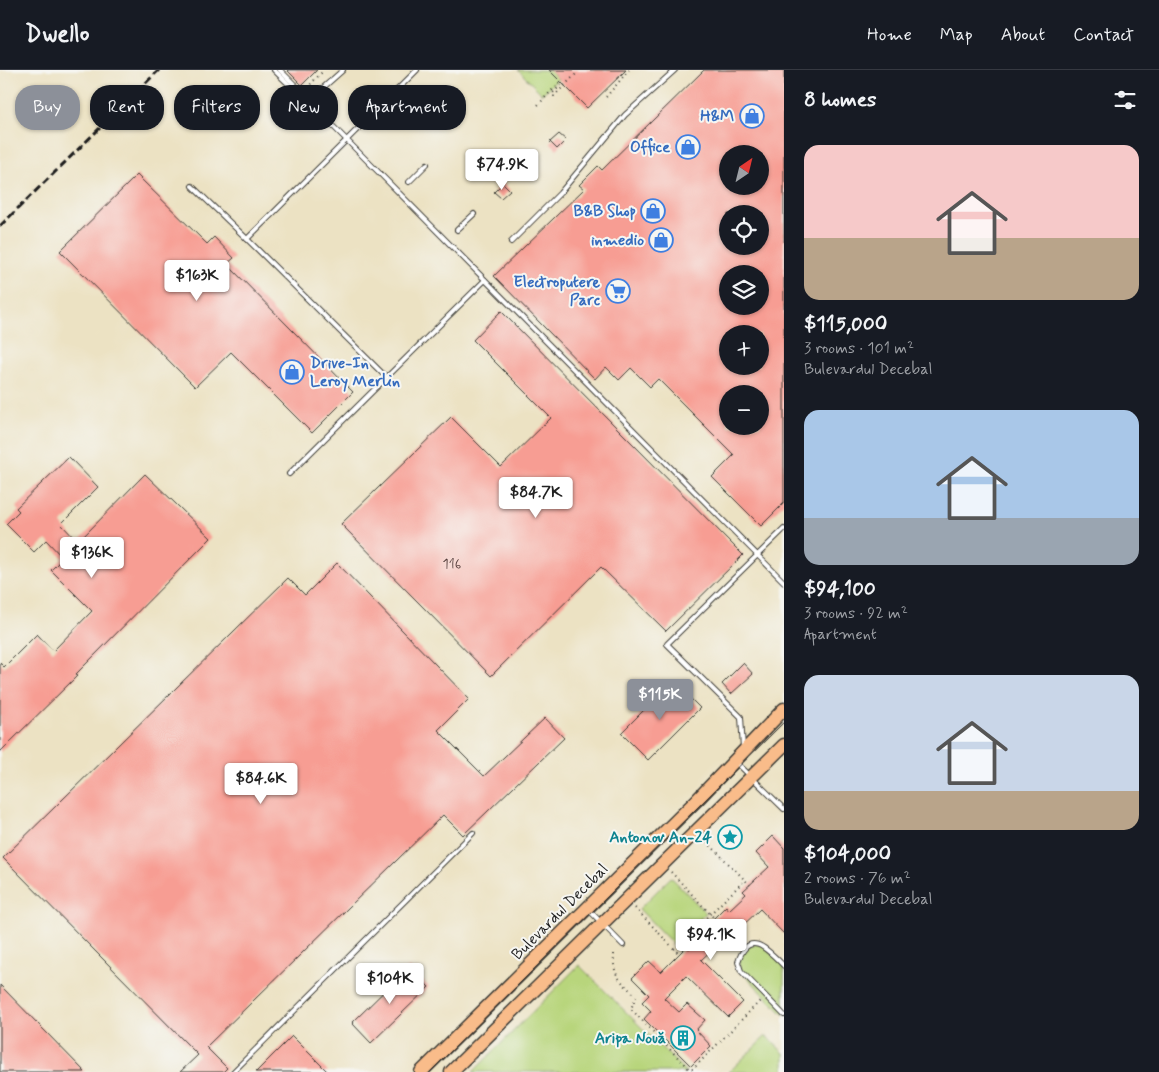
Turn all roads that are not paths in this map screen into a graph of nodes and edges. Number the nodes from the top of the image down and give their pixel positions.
1 (274, 70) edge
2 (280, 70) edge
3 (343, 70) edge
4 (417, 70) edge
5 (675, 70) edge
6 (288, 85) edge
7 (295, 85) edge
8 (327, 85) edge
9 (336, 130) edge
10 (346, 140) junction
11 (427, 164) dead end
12 (409, 182) dead end
13 (192, 186) dead end
14 (474, 214) dead end
15 (458, 230) dead end
16 (247, 239) junction
17 (511, 242) dead end
18 (485, 280) junction
19 (387, 378) junction
20 (289, 474) dead end
21 (784, 529) edge
22 (758, 555) junction
23 (784, 582) edge
24 (784, 709) edge
25 (784, 745) edge
26 (739, 756) junction
27 (751, 776) junction
28 (784, 809) edge
29 (473, 833) dead end
30 (587, 908) junction
31 (602, 923) junction
32 (624, 945) dead end
33 (784, 966) edge
34 (784, 1015) edge
35 (233, 1072) edge
36 (421, 1072) edge
37 (450, 1072) edge

1 - 6 lane
2 - 7 lane
3 - 8 lane
4 - 10 lane
5 - 17 lane
9 - 10 lane
10 - 16 lane
10 - 18 lane
11 - 12 lane
13 - 16 lane
14 - 15 lane
16 - 19 lane
18 - 19 lane
18 - 22 lane
19 - 20 lane
21 - 22 lane
22 - 23 lane
22 - 26 lane
24 - 26 main road, Bulevardul Decebal
25 - 27 main road
26 - 27 lane
26 - 30 main road, Bulevardul Decebal
27 - 28 lane
27 - 31 main road
29 - 35 lane
30 - 31 lane
30 - 36 main road, Bulevardul Decebal
31 - 32 lane
31 - 37 main road
33 - 34 lane

